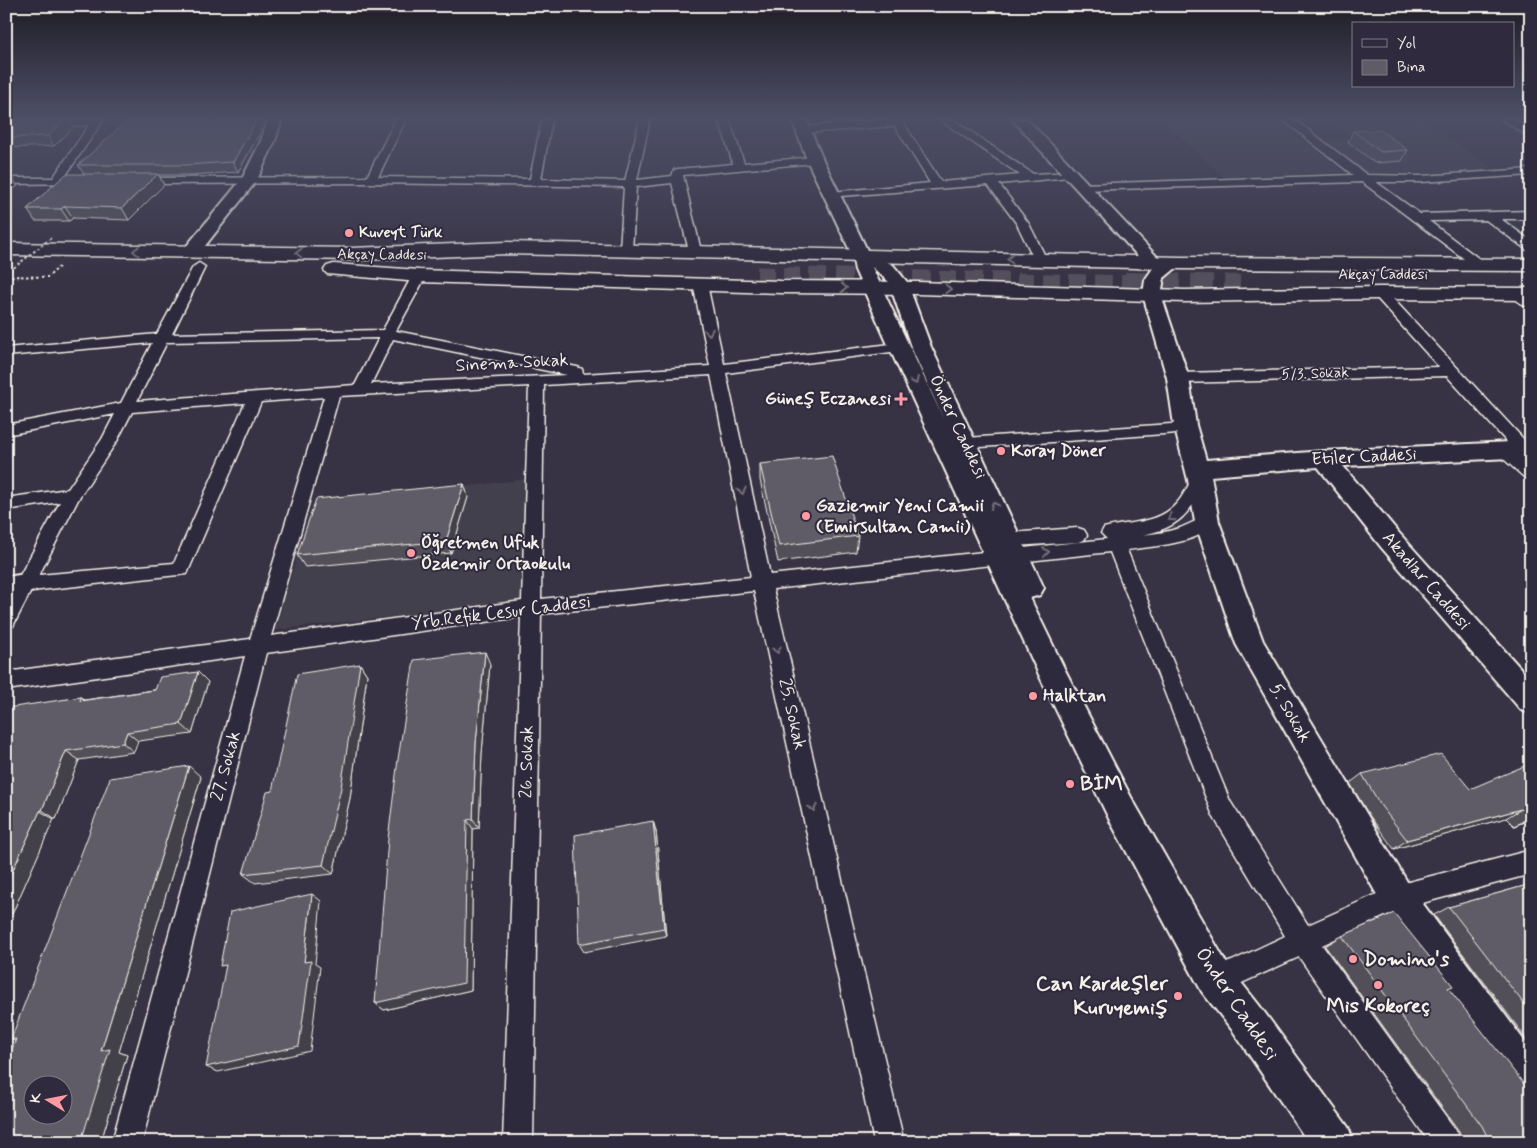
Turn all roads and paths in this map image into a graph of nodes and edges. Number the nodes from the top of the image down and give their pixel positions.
1 (62, 173) edge
2 (253, 173) edge
3 (375, 173) edge
4 (537, 173) edge
5 (633, 173) edge
6 (678, 173) edge
7 (821, 173) edge
8 (930, 173) edge
9 (1024, 173) edge
10 (1359, 173) edge
11 (1522, 173) edge
12 (1069, 174) joint
13 (1032, 178) junction
14 (1366, 178) junction
15 (678, 179) junction
16 (249, 180) junction
17 (371, 180) junction
18 (6, 181) edge
19 (56, 181) junction
20 (100, 181) edge
21 (128, 181) edge
22 (990, 181) junction
23 (535, 182) junction
24 (630, 184) junction
25 (938, 186) junction
26 (1081, 187) junction
27 (831, 195) junction
28 (1531, 215) edge
29 (1488, 216) junction
30 (1418, 218) junction
31 (51, 238) dead end
32 (1531, 247) edge
33 (6, 249) edge
34 (626, 250) junction
35 (694, 251) junction
36 (348, 254) junction
37 (788, 254) junction
38 (861, 255) junction
39 (195, 259) junction
40 (1041, 260) junction
41 (1086, 261) junction
42 (1154, 263) junction
43 (1173, 263) junction
44 (6, 264) edge
45 (1196, 264) junction
46 (1480, 264) junction
47 (62, 265) junction
48 (1531, 265) edge
49 (334, 270) junction
50 (6, 275) edge
51 (1531, 275) edge
52 (419, 276) junction
53 (700, 284) junction
54 (1233, 285) junction
55 (781, 287) junction
56 (899, 288) junction
57 (873, 289) junction
58 (1380, 293) junction
59 (1095, 294) junction
60 (1152, 295) junction
61 (1527, 295) edge
62 (388, 334) junction
63 (163, 338) junction
64 (899, 347) junction
65 (6, 352) edge
66 (716, 370) junction
67 (1451, 371) junction
68 (600, 376) junction
69 (1178, 378) junction
70 (537, 382) junction
71 (360, 391) junction
72 (333, 392) junction
73 (255, 398) junction
74 (126, 407) junction
75 (1186, 428) junction
76 (6, 430) edge
77 (966, 443) junction
78 (1519, 449) edge
79 (1324, 459) junction
80 (1198, 474) junction
81 (1531, 474) edge
82 (73, 494) junction
83 (6, 504) edge
84 (1207, 522) junction
85 (1116, 544) junction
86 (1008, 551) junction
87 (762, 582) junction
88 (16, 586) edge
89 (530, 608) junction
90 (6, 620) edge
91 (258, 646) junction
92 (6, 681) edge
93 (1531, 701) edge
94 (1531, 862) edge
95 (1397, 897) junction
96 (1303, 941) junction
97 (1216, 979) junction
98 (1531, 1083) edge
99 (127, 1142) edge
100 (518, 1142) edge
101 (889, 1142) edge
102 (1333, 1142) edge
103 (1447, 1142) edge

1 - 19 street
2 - 16 street
3 - 17 street
4 - 23 street
5 - 24 street
6 - 15 street
7 - 27 street
8 - 25 street
9 - 13 street
10 - 14 street
11 - 14 street
12 - 13 street
12 - 26 street
13 - 22 street
14 - 26 street
14 - 30 street
15 - 24 street
15 - 35 street
16 - 17 street
16 - 21 street
16 - 39 street
17 - 23 street
18 - 19 street
19 - 20 street
22 - 25 street
22 - 40 street
23 - 24 street
24 - 34 street
25 - 27 street
26 - 42 street
27 - 38 street
28 - 29 street
29 - 30 street
29 - 32 street
30 - 46 street
31 - 50 path, bridge
39 -> 33 highway, Akçay Caddesi
34 - 35 highway
34 - 36 highway
35 - 37 highway
36 -> 39 highway, Akçay Caddesi
36 - 49 highway, Akçay Caddesi
37 - 38 highway
37 - 55 highway
40 -> 38 highway
38 - 56 street, Önder Caddesi
38 - 57 street, Önder Caddesi
39 - 47 highway, Akçay Caddesi
39 - 49 highway, Akçay Caddesi
39 - 63 street
40 - 41 highway
41 - 42 highway
41 - 59 highway
42 - 43 highway
43 - 45 highway
43 - 60 street
44 - 47 highway, Akçay Caddesi
45 - 46 highway
45 - 54 highway
46 - 48 highway
47 - 50 path
49 - 52 highway
51 - 54 highway, Akçay Caddesi
52 - 53 highway
52 - 62 street
53 - 55 highway
53 -> 66 street, 25. Sokak
54 - 58 highway
54 - 60 highway
54 - 61 highway, Akçay Caddesi
55 -> 57 highway
56 - 57 highway
56 -> 59 highway
56 - 77 street, Önder Caddesi
57 - 64 street, Önder Caddesi
58 - 61 highway
58 - 67 street
59 - 60 highway
60 - 69 street, 5. Sokak
62 - 63 street
62 - 68 street
62 - 71 street
63 - 65 street
63 - 74 street
64 - 66 street, Sinema Sokak
64 -> 86 street, Önder Caddesi
66 - 68 street, Sinema Sokak
66 -> 87 street, 25. Sokak
67 - 69 street, 5/3. Sokak
67 - 78 street
68 - 70 street, Sinema Sokak
69 - 75 street, 5. Sokak
70 - 71 street, Sinema Sokak
70 - 89 street, 26. Sokak
71 - 72 street, Sinema Sokak
72 - 73 street, Sinema Sokak
72 - 91 street, 27. Sokak
73 - 74 street, Sinema Sokak
73 - 88 street
74 - 76 street, Sinema Sokak
74 - 82 street
75 - 77 street
75 - 80 street, 5. Sokak
86 -> 77 street, Önder Caddesi
78 - 79 street, Etiler Caddesi
78 - 81 street
79 - 80 street, Etiler Caddesi
79 - 93 street, Akadlar Caddesi
80 - 84 street, 5. Sokak
80 -> 86 street, Yrb.Refik Cesur Caddesi
82 - 83 street
82 - 88 street
84 - 85 street, Yrb.Refik Cesur Caddesi
84 - 95 street, 5. Sokak
86 -> 85 street, Yrb.Refik Cesur Caddesi
85 - 96 street
86 - 87 street, Yrb.Refik Cesur Caddesi
86 - 97 street, Önder Caddesi
87 - 89 street, Yrb.Refik Cesur Caddesi
87 -> 101 street, 25. Sokak
88 - 90 street
89 - 91 street, Yrb.Refik Cesur Caddesi
89 - 100 street, 26. Sokak
91 - 92 street, Yrb.Refik Cesur Caddesi
91 - 99 street, 27. Sokak
94 - 95 street
95 - 96 street
95 - 98 street, 5. Sokak
96 - 97 street
96 - 103 street
97 - 102 street, Önder Caddesi

